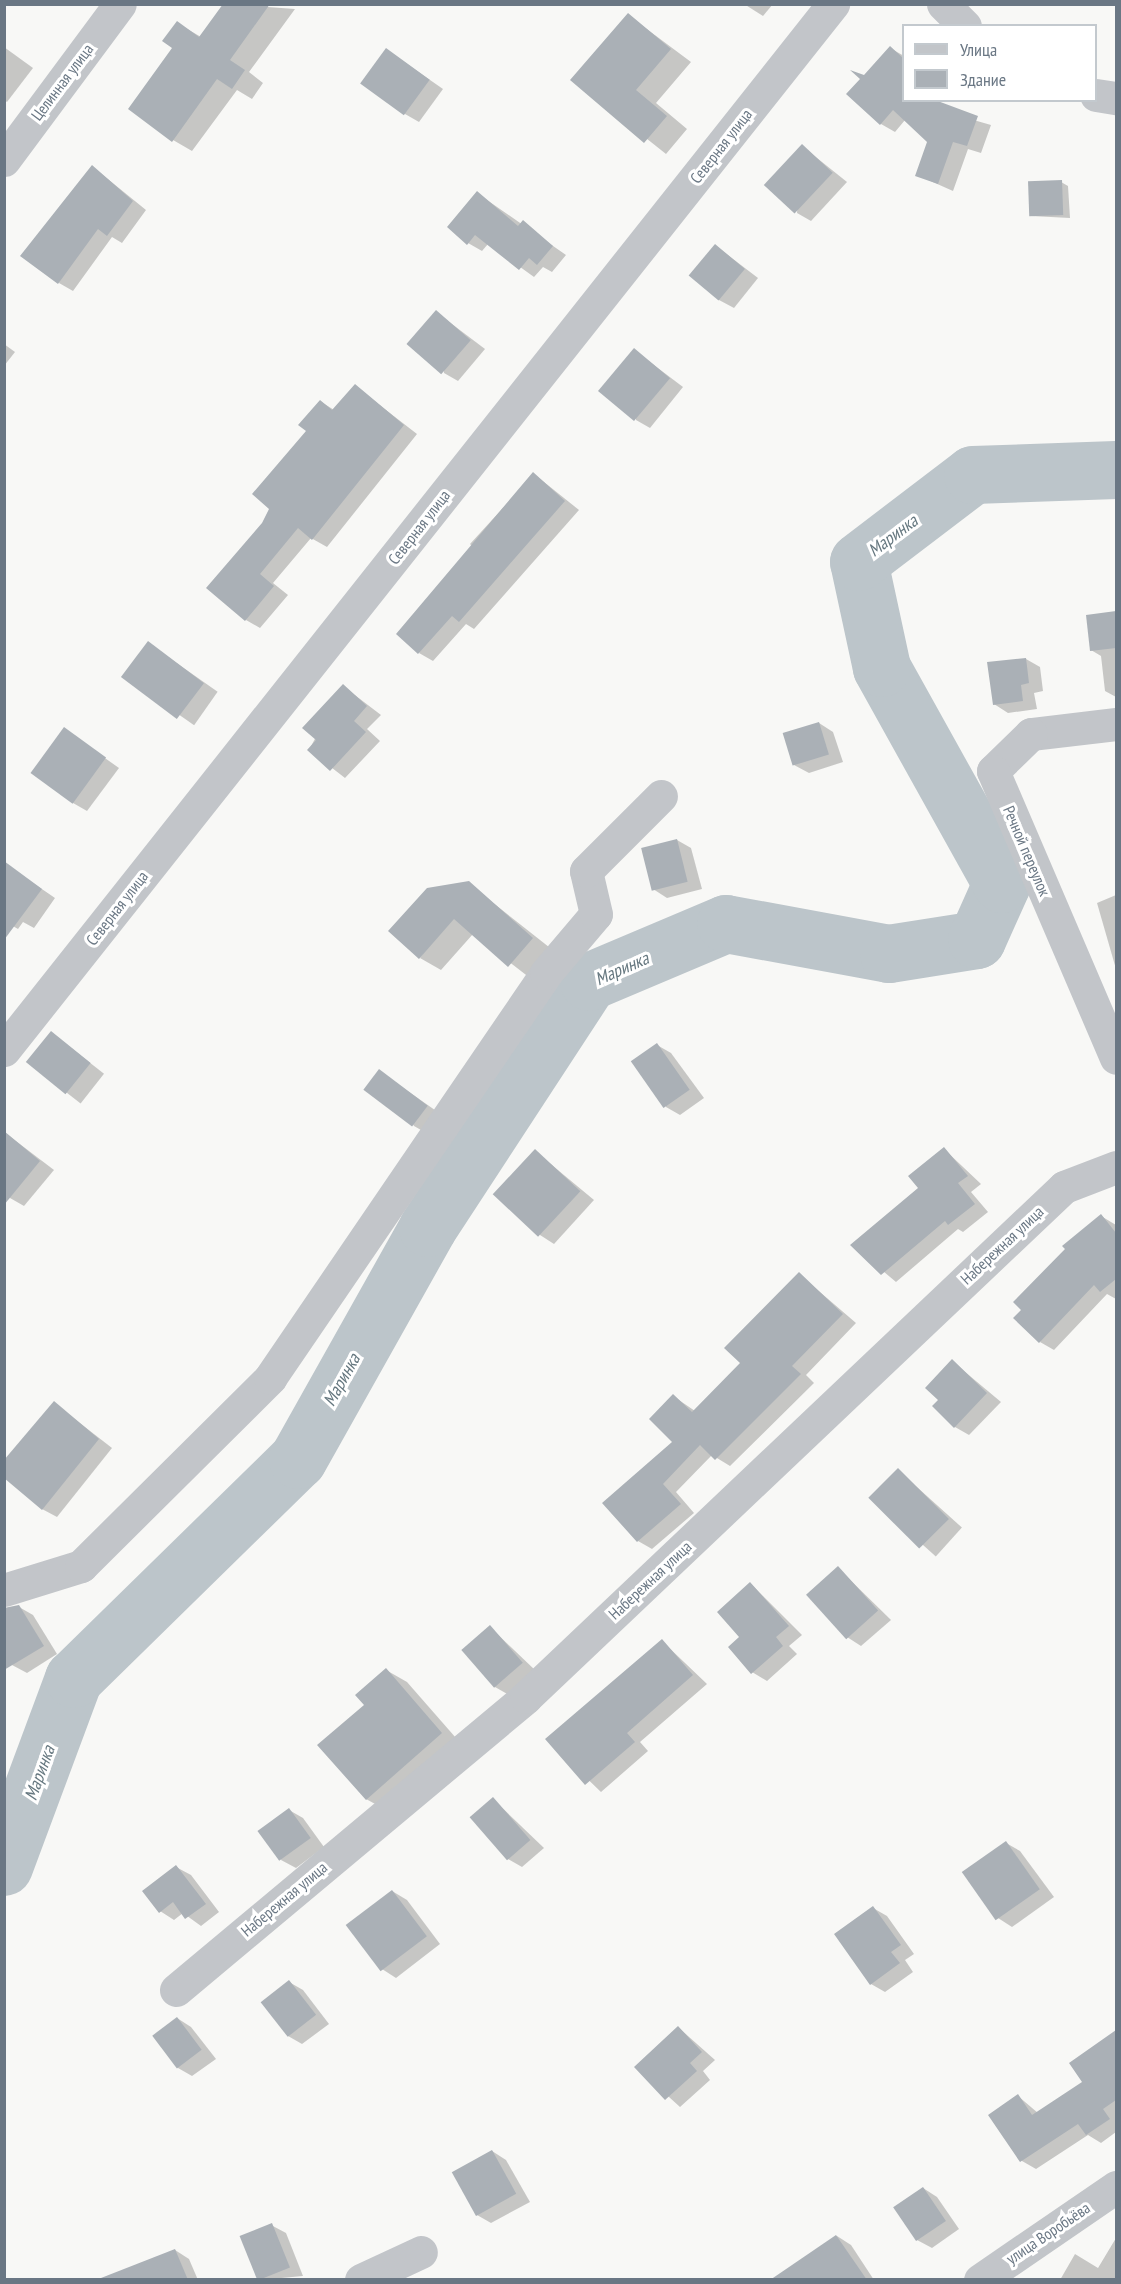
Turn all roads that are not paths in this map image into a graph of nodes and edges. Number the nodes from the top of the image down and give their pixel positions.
1 (120, 4) edge
2 (833, 4) edge
3 (943, 4) edge
4 (963, 24) edge
5 (1097, 95) edge
6 (1116, 98) edge
7 (4, 160) edge
8 (1116, 724) edge
9 (661, 796) dead end
10 (4, 1050) edge
11 (1116, 1058) edge
12 (1116, 1167) edge
13 (4, 1590) edge
14 (176, 1990) dead end
15 (1116, 2187) edge
16 (421, 2252) dead end
17 (361, 2280) edge
18 (980, 2280) edge

1 - 7 street, Целинная улица
2 - 10 street, Северная улица
3 - 4 street
5 - 6 street
8 - 11 street, Речной переулок
9 - 13 street
12 - 14 street, Набережная улица
15 - 18 street, улица Воробьёва
16 - 17 street

